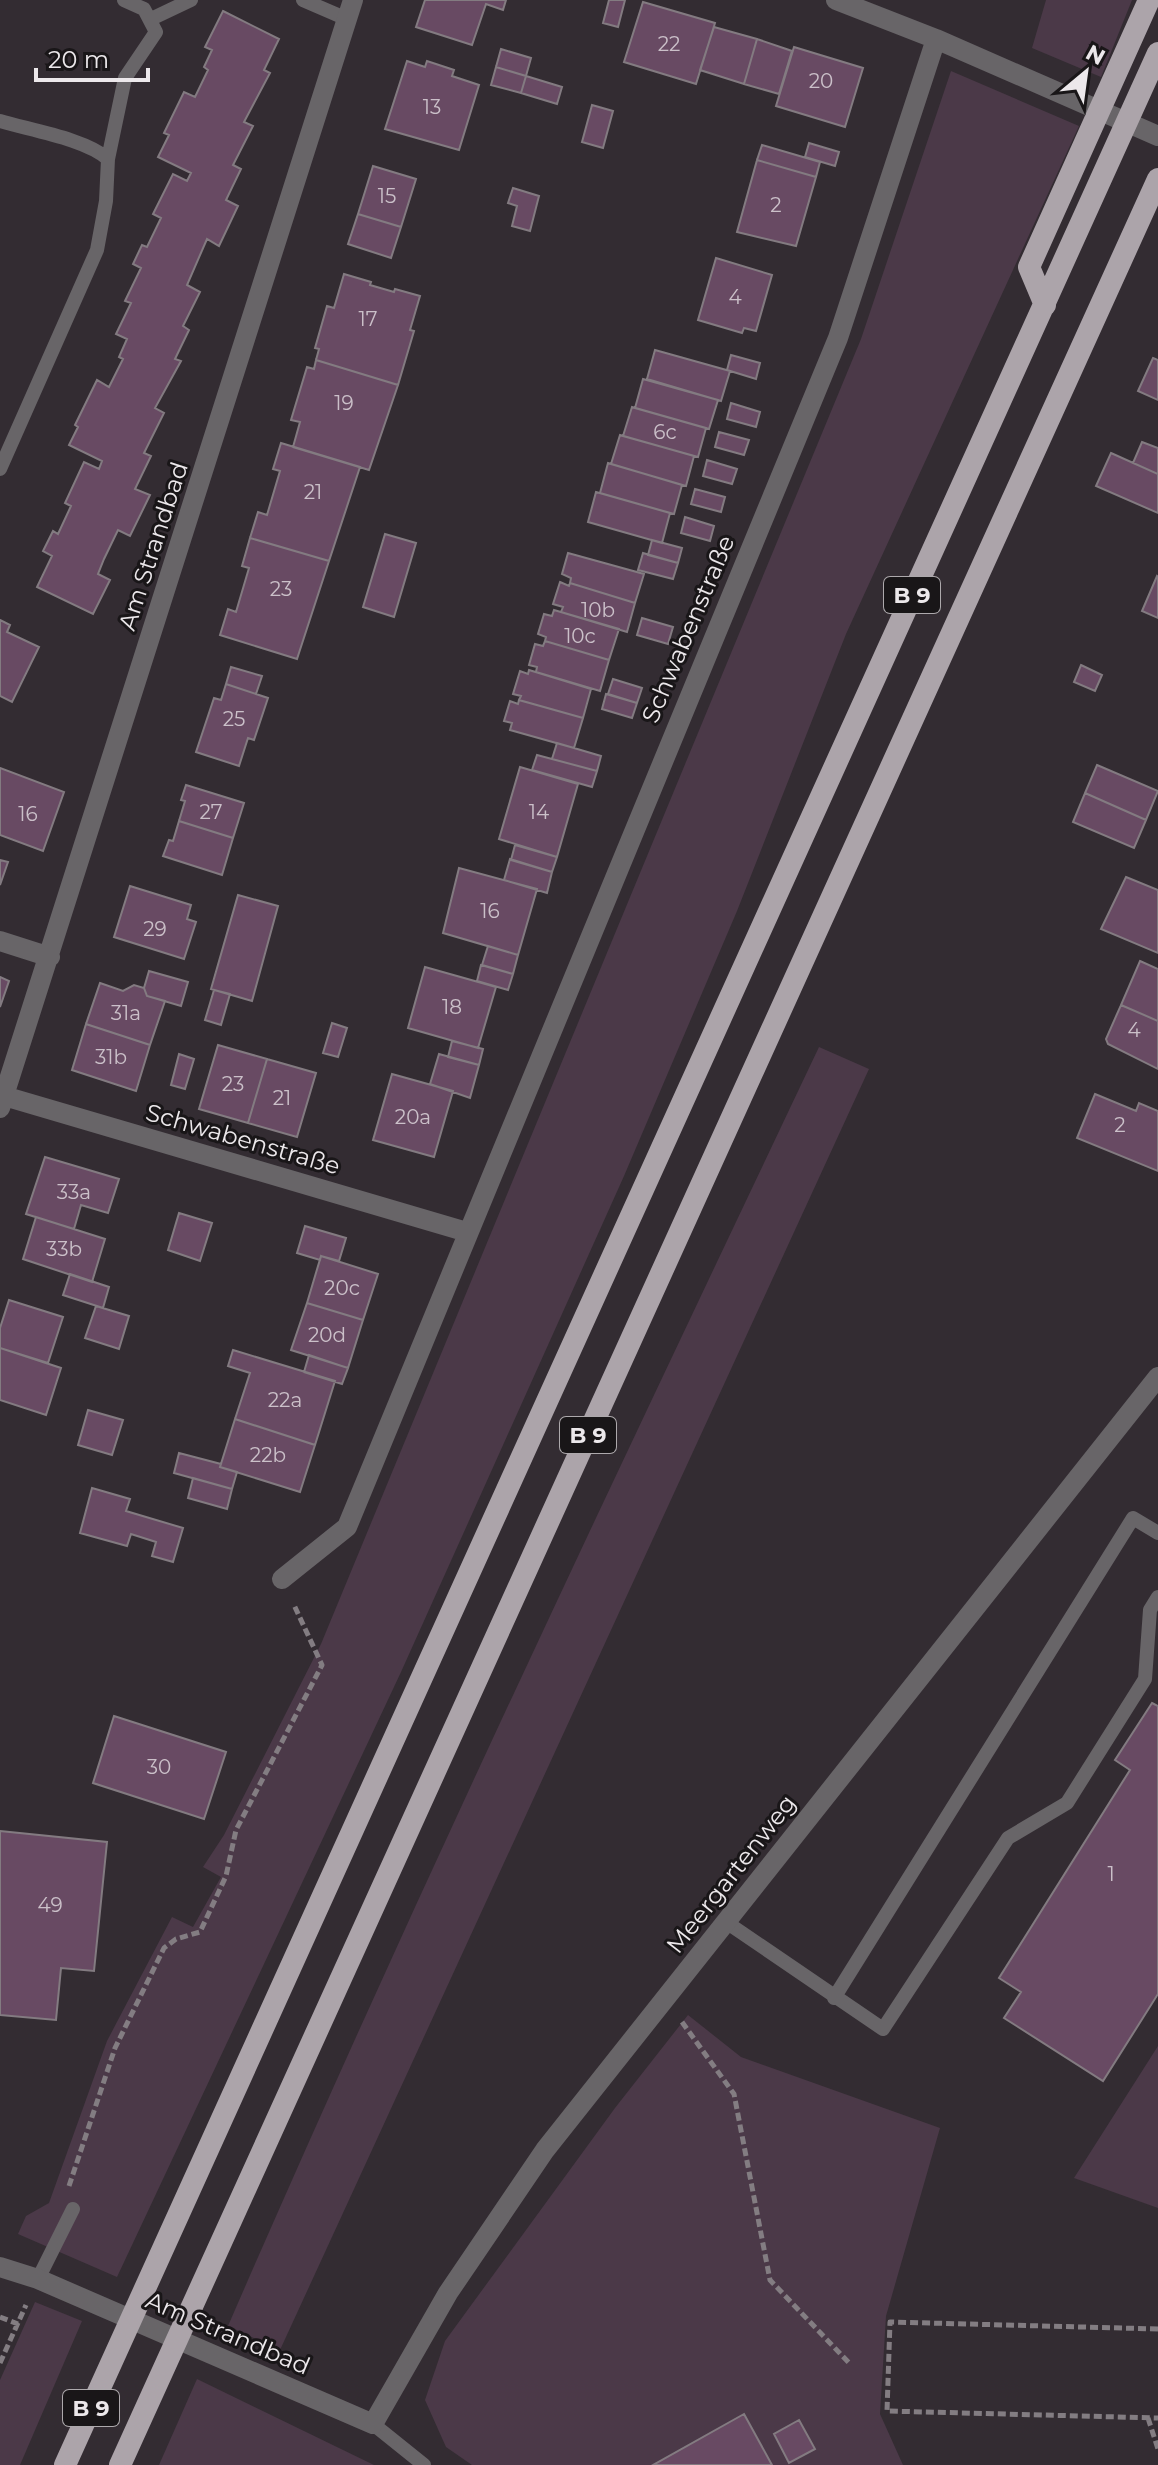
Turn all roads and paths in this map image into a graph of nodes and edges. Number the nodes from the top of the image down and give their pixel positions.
1 (124, 0) edge
2 (191, 0) edge
3 (303, 0) edge
4 (836, 0) edge
5 (1149, 0) edge
6 (350, 10) edge
7 (151, 19) junction
8 (936, 39) junction
9 (1158, 53) edge
10 (0, 121) edge
11 (1158, 136) edge
12 (108, 159) junction
13 (1158, 179) edge
14 (1045, 305) junction
15 (0, 469) edge
16 (0, 941) edge
17 (50, 957) junction
18 (2, 1102) edge
19 (467, 1232) junction
20 (1158, 1377) edge
21 (1158, 1533) edge
22 (282, 1579) joint
23 (1158, 1597) edge
24 (726, 1922) junction
25 (834, 1998) junction
26 (660, 2005) junction
27 (73, 2209) joint
28 (0, 2267) edge
29 (38, 2279) junction
30 (0, 2317) edge
31 (1158, 2329) edge
32 (0, 2363) edge
33 (851, 2365) dead end
34 (1148, 2418) junction
35 (1158, 2418) edge
36 (373, 2424) junction
37 (1158, 2449) edge
38 (65, 2465) edge
39 (120, 2465) edge
40 (424, 2465) edge

1 - 7 lane
2 - 7 lane
3 - 6 lane
4 - 8 street
5 - 14 highway
6 - 17 street, Am Strandbad
7 - 12 lane
8 - 11 street
8 - 19 street, Schwabenstraße
9 - 14 highway, B 9
10 - 12 lane
12 - 15 lane
13 - 39 highway, B 9
14 - 38 highway, B 9
16 - 17 street
17 - 18 street, Am Strandbad
18 - 19 street, Schwabenstraße
19 - 22 street, Schwabenstraße
20 - 24 street, Meergartenweg
21 - 25 lane
22 - 27 path
23 - 25 lane
24 - 25 lane
24 - 26 street, Meergartenweg
26 - 33 path
26 - 36 street, Meergartenweg
27 - 29 lane
28 - 29 street, Am Strandbad
29 - 36 street, Am Strandbad
30 - 32 path
31 - 34 path
34 - 35 path
34 - 37 path
36 - 40 lane, Am Strandbad

